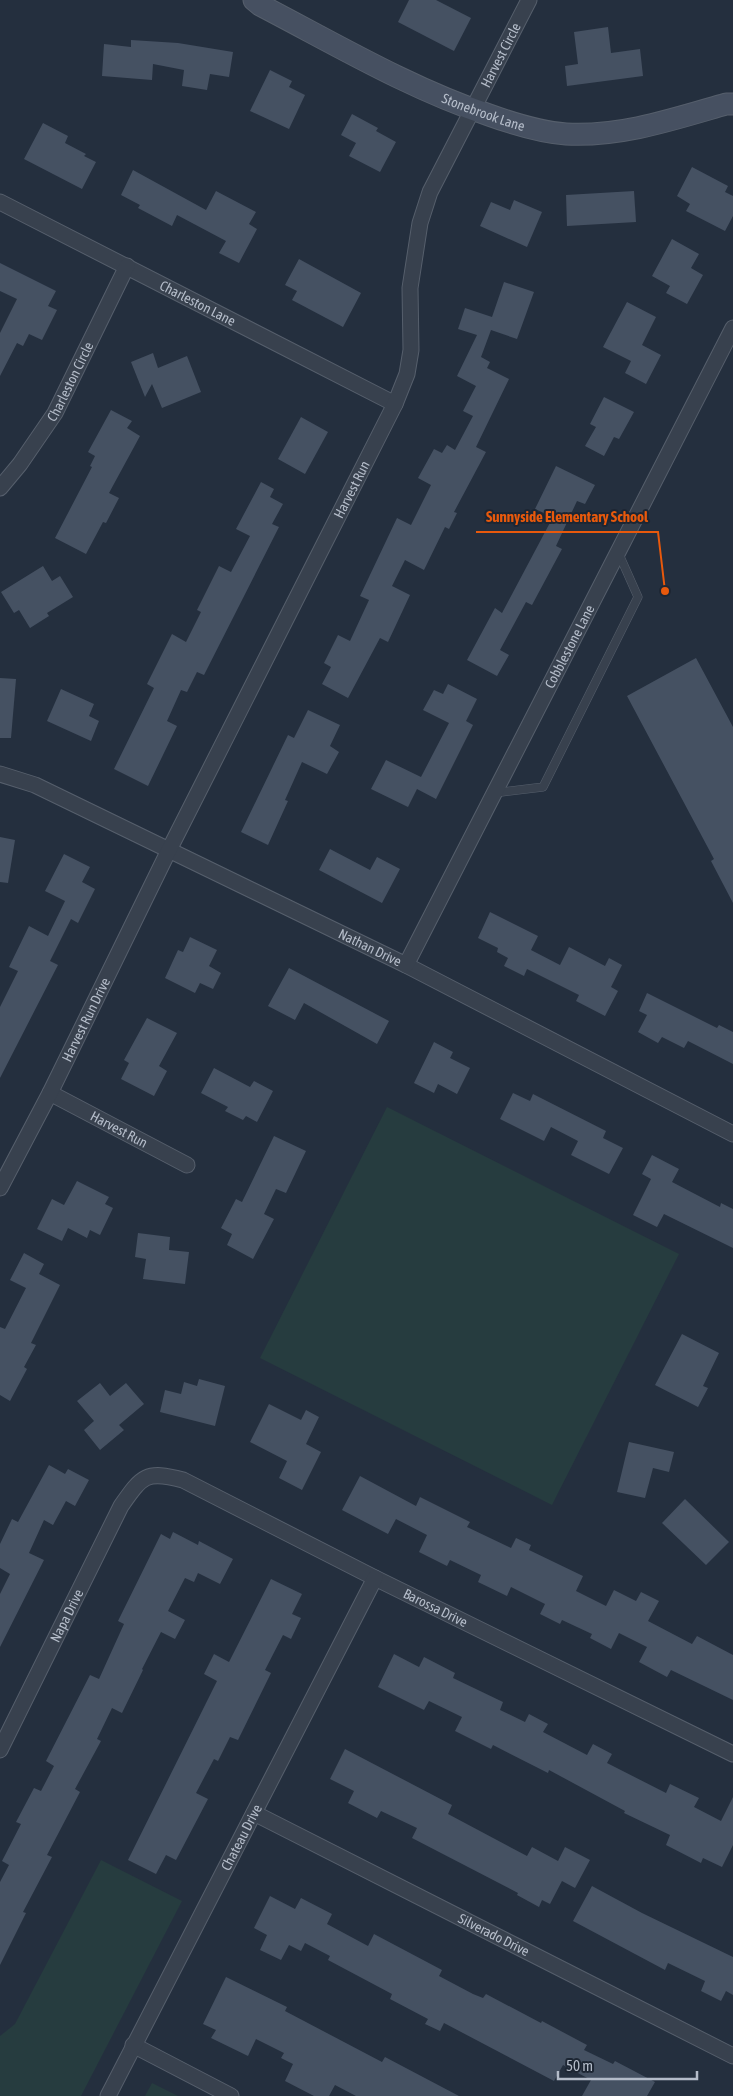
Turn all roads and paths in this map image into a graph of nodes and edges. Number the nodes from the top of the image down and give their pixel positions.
1 (254, 0) edge
2 (529, 0) edge
3 (733, 104) edge
4 (474, 110) junction
5 (0, 202) edge
6 (127, 266) junction
7 (733, 328) edge
8 (395, 404) junction
9 (0, 488) edge
10 (618, 551) junction
11 (0, 774) edge
12 (494, 793) junction
13 (169, 850) junction
14 (406, 965) junction
15 (50, 1093) junction
16 (733, 1134) edge
17 (187, 1165) dead end
18 (0, 1188) edge
19 (137, 1483) joint
20 (375, 1578) junction
21 (0, 1750) edge
22 (733, 1754) edge
23 (254, 1813) junction
24 (133, 2045) junction
25 (733, 2056) edge
26 (108, 2096) edge
27 (231, 2096) edge

1 - 4 street, Stonebrook Lane
2 - 4 street, Harvest Circle
3 - 4 street, Stonebrook Lane
4 - 8 street, Harvest Run
5 - 6 street, Charleston Lane
6 - 8 street, Charleston Lane
6 - 9 street, Charleston Circle
7 - 10 street, Cobblestone Lane
8 - 13 street, Harvest Run
10 - 12 street, Cobblestone Lane
10 - 12 lane
11 - 13 street, Nathan Drive
12 - 14 street, Cobblestone Lane
13 - 14 street, Nathan Drive
13 - 15 street, Harvest Run Drive
14 - 16 street, Nathan Drive
15 - 17 street, Harvest Run
15 - 18 street, Harvest Run Drive
19 - 20 street, Barossa Drive
19 - 21 street, Napa Drive
20 - 22 street, Barossa Drive
20 - 23 street, Chateau Drive
23 - 24 street, Chateau Drive
23 - 25 street, Silverado Drive
24 - 26 street, Chateau Drive
24 - 27 street

